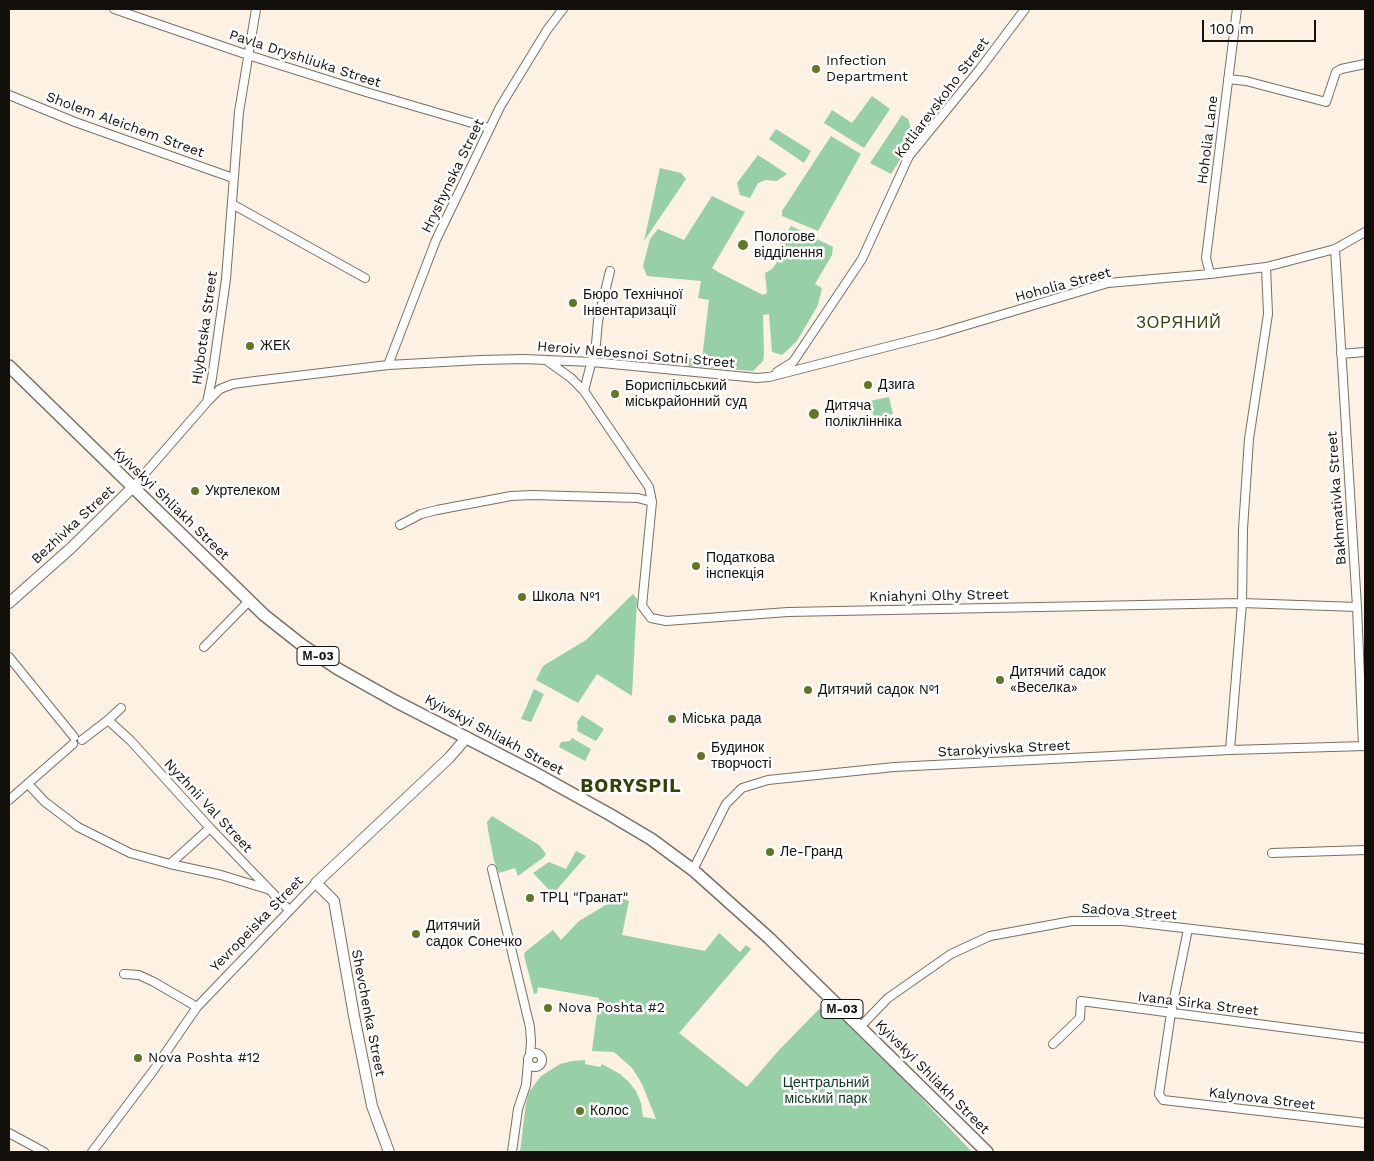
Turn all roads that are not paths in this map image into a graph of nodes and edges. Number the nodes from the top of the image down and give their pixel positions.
1 (114, 9) edge
2 (256, 9) edge
3 (563, 9) edge
4 (1025, 9) edge
5 (1237, 9) edge
6 (248, 54) junction
7 (1365, 64) edge
8 (1228, 79) junction
9 (9, 95) edge
10 (489, 128) junction
11 (233, 178) junction
12 (232, 204) junction
13 (1365, 232) edge
14 (1335, 249) junction
15 (1266, 267) junction
16 (610, 271) dead end
17 (1210, 274) junction
18 (365, 278) dead end
19 (1365, 352) edge
20 (1341, 354) junction
21 (546, 360) junction
22 (592, 362) junction
23 (388, 365) junction
24 (9, 366) edge
25 (769, 377) junction
26 (584, 391) junction
27 (207, 402) junction
28 (133, 487) junction
29 (652, 502) junction
30 (400, 525) dead end
31 (249, 600) junction
32 (9, 603) edge
33 (1242, 603) junction
34 (1357, 607) junction
35 (204, 647) dead end
36 (9, 657) edge
37 (121, 708) dead end
38 (108, 720) junction
39 (467, 737) junction
40 (76, 740) junction
41 (1364, 746) edge
42 (1230, 750) junction
43 (28, 784) junction
44 (9, 800) edge
45 (210, 828) junction
46 (1365, 850) edge
47 (1272, 853) dead end
48 (170, 864) junction
49 (492, 869) dead end
50 (693, 870) junction
51 (316, 883) junction
52 (270, 890) junction
53 (289, 910) junction
54 (1188, 928) junction
55 (1365, 949) edge
56 (124, 974) dead end
57 (197, 1007) junction
58 (1171, 1013) junction
59 (861, 1026) junction
60 (1365, 1038) edge
61 (1053, 1044) dead end
62 (532, 1057) junction
63 (539, 1066) junction
64 (526, 1085) junction
65 (1365, 1123) edge
66 (9, 1133) edge
67 (44, 1152) edge
68 (95, 1152) edge
69 (389, 1152) edge
70 (512, 1152) edge
71 (987, 1152) edge

1 - 6 street, Pavla Dryshliuka Street
2 - 6 street, Hlybotska Street
3 - 10 street, Hryshynska Street
4 - 25 street, Kotliarevskoho Street
5 - 8 street, Hoholia Lane
6 - 10 street, Pavla Dryshliuka Street
6 - 11 street, Hlybotska Street
7 - 8 street
8 - 17 street, Hoholia Lane
9 - 11 street, Sholem Aleichem Street
10 - 23 street, Hryshynska Street
11 - 12 street, Hlybotska Street
12 - 18 street
12 - 27 street, Hlybotska Street
13 - 14 street, Hoholia Street
14 - 15 street, Hoholia Street
14 - 20 street, Bakhmativka Street
15 - 17 street, Hoholia Street
15 - 33 street
16 - 22 street
17 - 25 street, Hoholia Street
19 - 20 street
20 - 34 street, Bakhmativka Street
21 - 22 street, Heroiv Nebesnoi Sotni Street
21 - 23 street, Heroiv Nebesnoi Sotni Street
21 - 26 street
22 - 25 street, Heroiv Nebesnoi Sotni Street
22 - 26 street
23 - 27 street, Heroiv Nebesnoi Sotni Street
24 - 28 highway, Kyivskyi Shliakh Street / М-03
26 - 29 street
27 - 28 street, Hlybotska Street
28 - 31 highway, Kyivskyi Shliakh Street / М-03
28 - 32 main road, Bezhivka Street
29 - 30 street
29 - 33 street, Kniahyni Olhy Street
31 - 35 street
31 - 39 highway, Kyivskyi Shliakh Street / М-03
33 - 34 street, Kniahyni Olhy Street
33 - 42 street
34 - 41 street, Bakhmativka Street
36 - 40 street
37 - 38 street
38 - 40 street
38 - 45 street, Nyzhnii Val Street
39 - 50 highway, Kyivskyi Shliakh Street / М-03
39 - 51 main road, Yevropeiska Street
40 - 43 street
41 - 42 street, Starokyivska Street
42 - 50 street, Starokyivska Street
43 - 44 street
43 - 48 street
45 - 48 street
45 - 52 street, Nyzhnii Val Street
46 - 47 street
48 - 52 street
49 - 62 street
50 - 59 highway, Kyivskyi Shliakh Street / М-03
51 - 53 street, Yevropeiska Street
51 - 69 main road, Shevchenka Street
52 - 53 street, Nyzhnii Val Street
53 - 57 street, Yevropeiska Street
54 - 55 street, Sadova Street
54 - 58 street
54 - 59 street, Sadova Street
56 - 57 street
57 - 68 street, Yevropeiska Street
58 - 60 street, Ivana Sirka Street
58 - 61 street, Ivana Sirka Street
58 - 65 street, Kalynova Street
59 - 71 highway, Kyivskyi Shliakh Street / М-03
62 - 63 street
62 - 63 street
62 - 64 street
63 - 64 street
64 - 70 street
66 - 67 street

